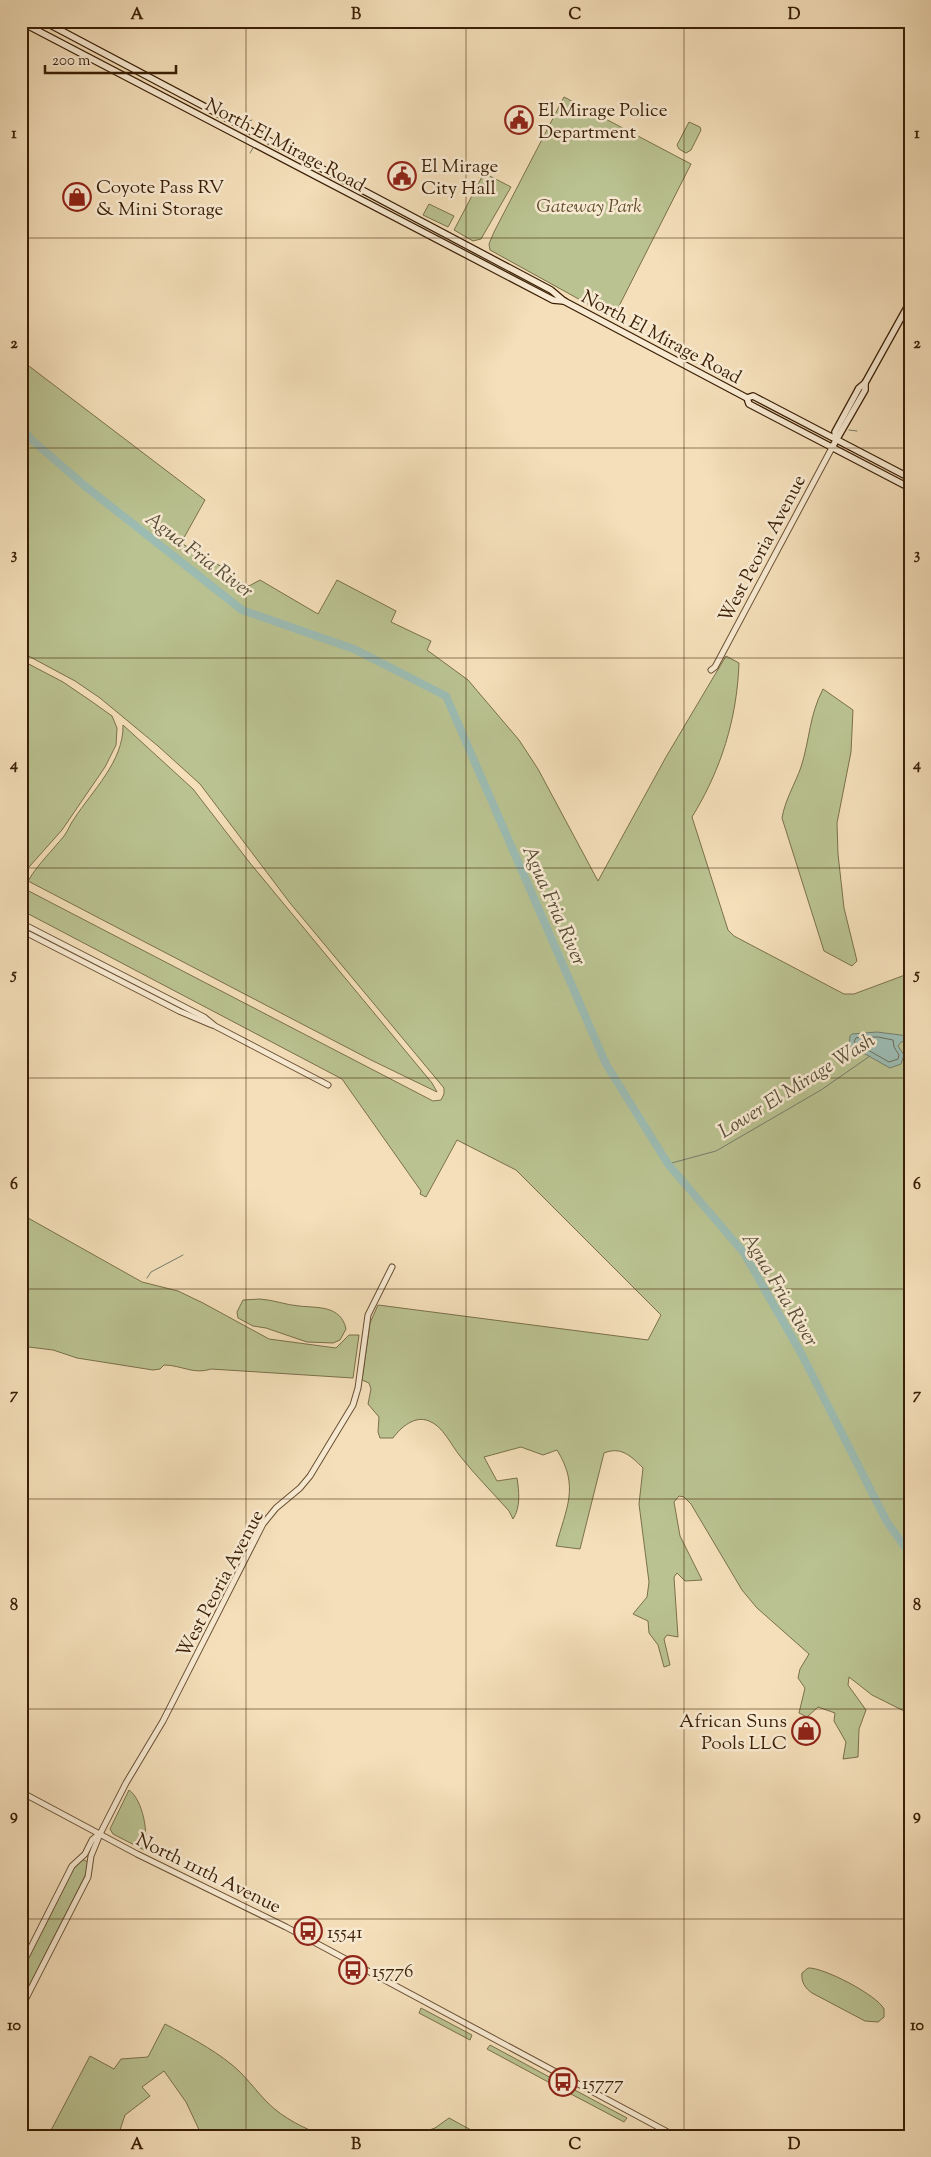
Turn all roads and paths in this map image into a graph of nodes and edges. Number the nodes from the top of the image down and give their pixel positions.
1 (43, 21) edge
2 (21, 22) edge
3 (61, 32) junction
4 (57, 40) junction
5 (159, 83) junction
6 (155, 92) junction
7 (252, 132) junction
8 (247, 140) junction
9 (556, 293) junction
10 (553, 300) junction
11 (564, 301) junction
12 (910, 302) edge
13 (834, 443) junction
14 (910, 478) edge
15 (910, 488) edge
16 (711, 670) dead end
17 (21, 923) edge
18 (21, 930) edge
19 (215, 1026) junction
20 (328, 1085) dead end
21 (392, 1268) dead end
22 (21, 1792) edge
23 (100, 1834) junction
24 (21, 1968) edge
25 (21, 2008) edge
26 (675, 2136) edge

1 - 3 main road, North El Mirage Road
2 - 4 main road, North El Mirage Road
3 - 4 main road
3 - 5 main road, North El Mirage Road
4 - 6 main road, North El Mirage Road
5 - 6 main road
5 - 7 main road, North El Mirage Road
6 - 8 main road, North El Mirage Road
7 - 8 main road
7 - 9 main road, North El Mirage Road
8 - 10 main road, North El Mirage Road
9 - 10 main road
9 - 11 main road, North El Mirage Road
10 - 11 main road, North El Mirage Road
11 - 13 main road, North El Mirage Road
12 - 13 main road, West Peoria Avenue
13 - 14 main road, North El Mirage Road
13 - 15 main road, North El Mirage Road
13 - 16 street, West Peoria Avenue
17 - 19 street
18 - 19 street
19 - 20 street
21 - 23 street, West Peoria Avenue
22 - 23 street, North 111th Avenue
23 - 24 street, West Peoria Avenue
23 - 25 street, West Peoria Avenue
23 - 26 street, North 111th Avenue

